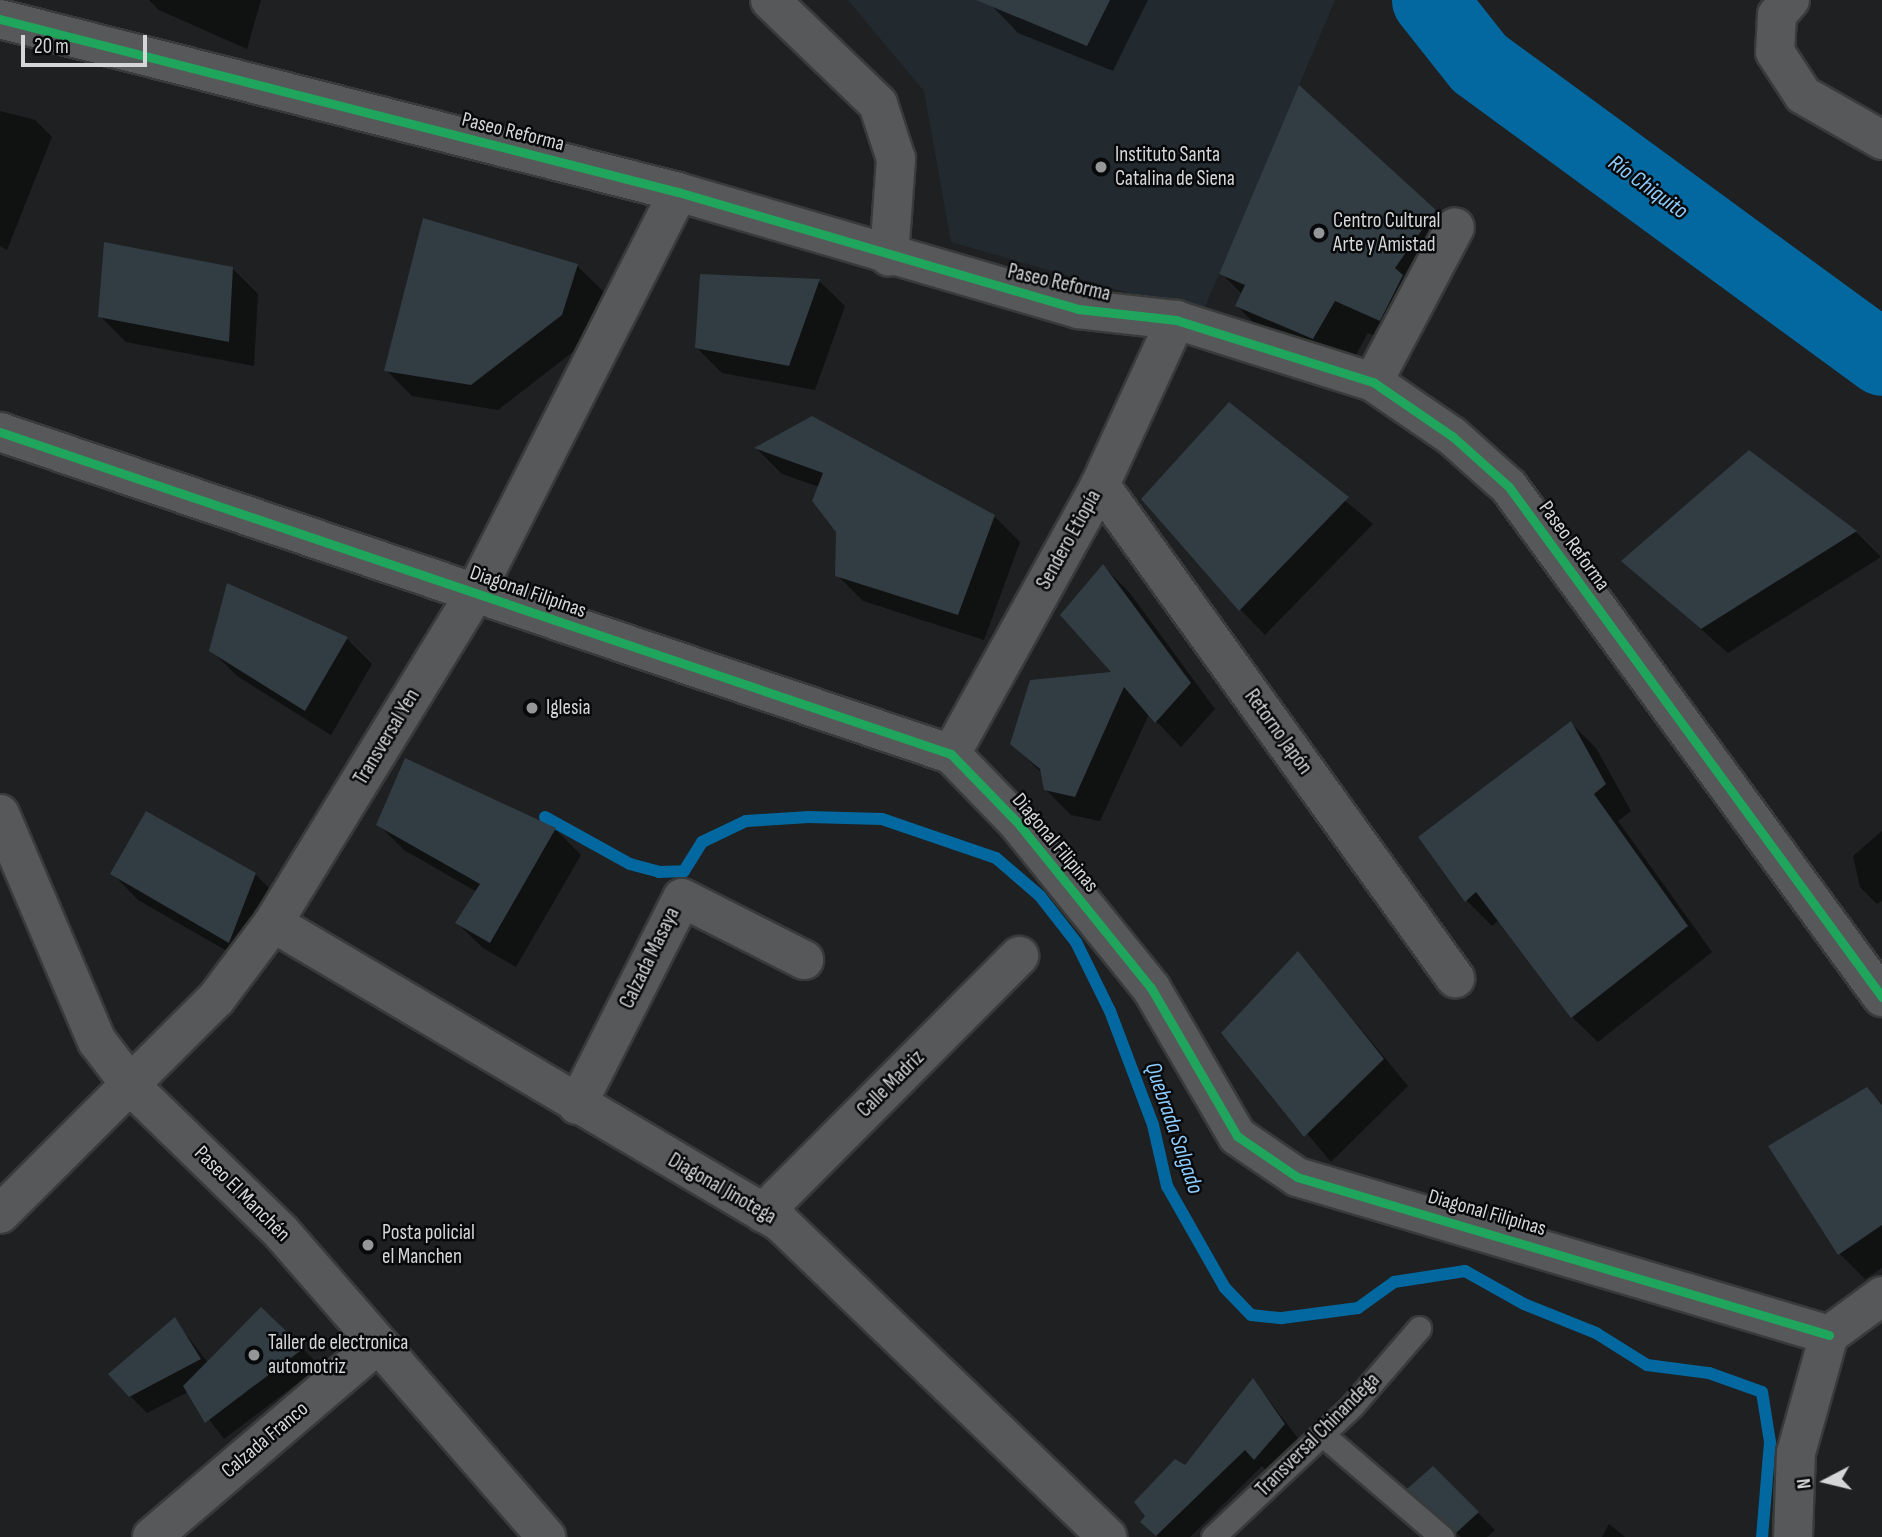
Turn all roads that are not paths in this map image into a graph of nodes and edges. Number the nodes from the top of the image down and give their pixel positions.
1 (770, 0) edge
2 (1790, 0) edge
3 (0, 19) edge
4 (1882, 140) edge
5 (678, 192) junction
6 (1455, 227) dead end
7 (889, 257) junction
8 (1176, 320) junction
9 (1373, 382) junction
10 (0, 432) edge
11 (1100, 485) junction
12 (475, 593) junction
13 (951, 754) junction
14 (0, 814) edge
15 (273, 923) junction
16 (1019, 956) dead end
17 (804, 960) dead end
18 (1455, 978) dead end
19 (1882, 997) edge
20 (132, 1087) junction
21 (578, 1105) junction
22 (763, 1213) junction
23 (0, 1214) edge
24 (1882, 1296) edge
25 (1419, 1328) dead end
26 (1829, 1335) junction
27 (378, 1344) junction
28 (1323, 1435) junction
29 (152, 1537) edge
30 (545, 1537) edge
31 (1107, 1537) edge
32 (1213, 1537) edge
33 (1442, 1537) edge
34 (1793, 1537) edge

1 - 7 street
2 - 4 street
3 - 5 street, Paseo Reforma
5 - 7 street, Paseo Reforma
5 - 12 street, Transversal Yen
6 - 9 street
7 - 8 street, Paseo Reforma
8 - 9 street, Paseo Reforma
8 - 11 street, Sendero Etiopía
9 - 19 street, Paseo Reforma
10 - 12 street, Diagonal Filipinas
11 - 13 street, Sendero Etiopía
11 - 18 street, Retorno Japón
12 - 13 street, Diagonal Filipinas
12 - 15 street, Transversal Yen
13 - 26 street, Diagonal Filipinas
14 - 20 street, Paseo El Manchén
15 - 20 street, Transversal Yen
15 - 21 street, Diagonal Jinotega
16 - 22 street, Calle Madriz
17 - 21 street, Calzada Masaya
20 - 23 street, Transversal Yen
20 - 27 street, Paseo El Manchén
21 - 22 street, Diagonal Jinotega
22 - 31 street, Diagonal Jinotega
24 - 26 street
25 - 28 lane, Transversal Chinandega
26 - 34 street
27 - 29 street, Calzada Franco
27 - 30 street, Paseo El Manchén
28 - 32 lane, Transversal Chinandega
28 - 33 lane

